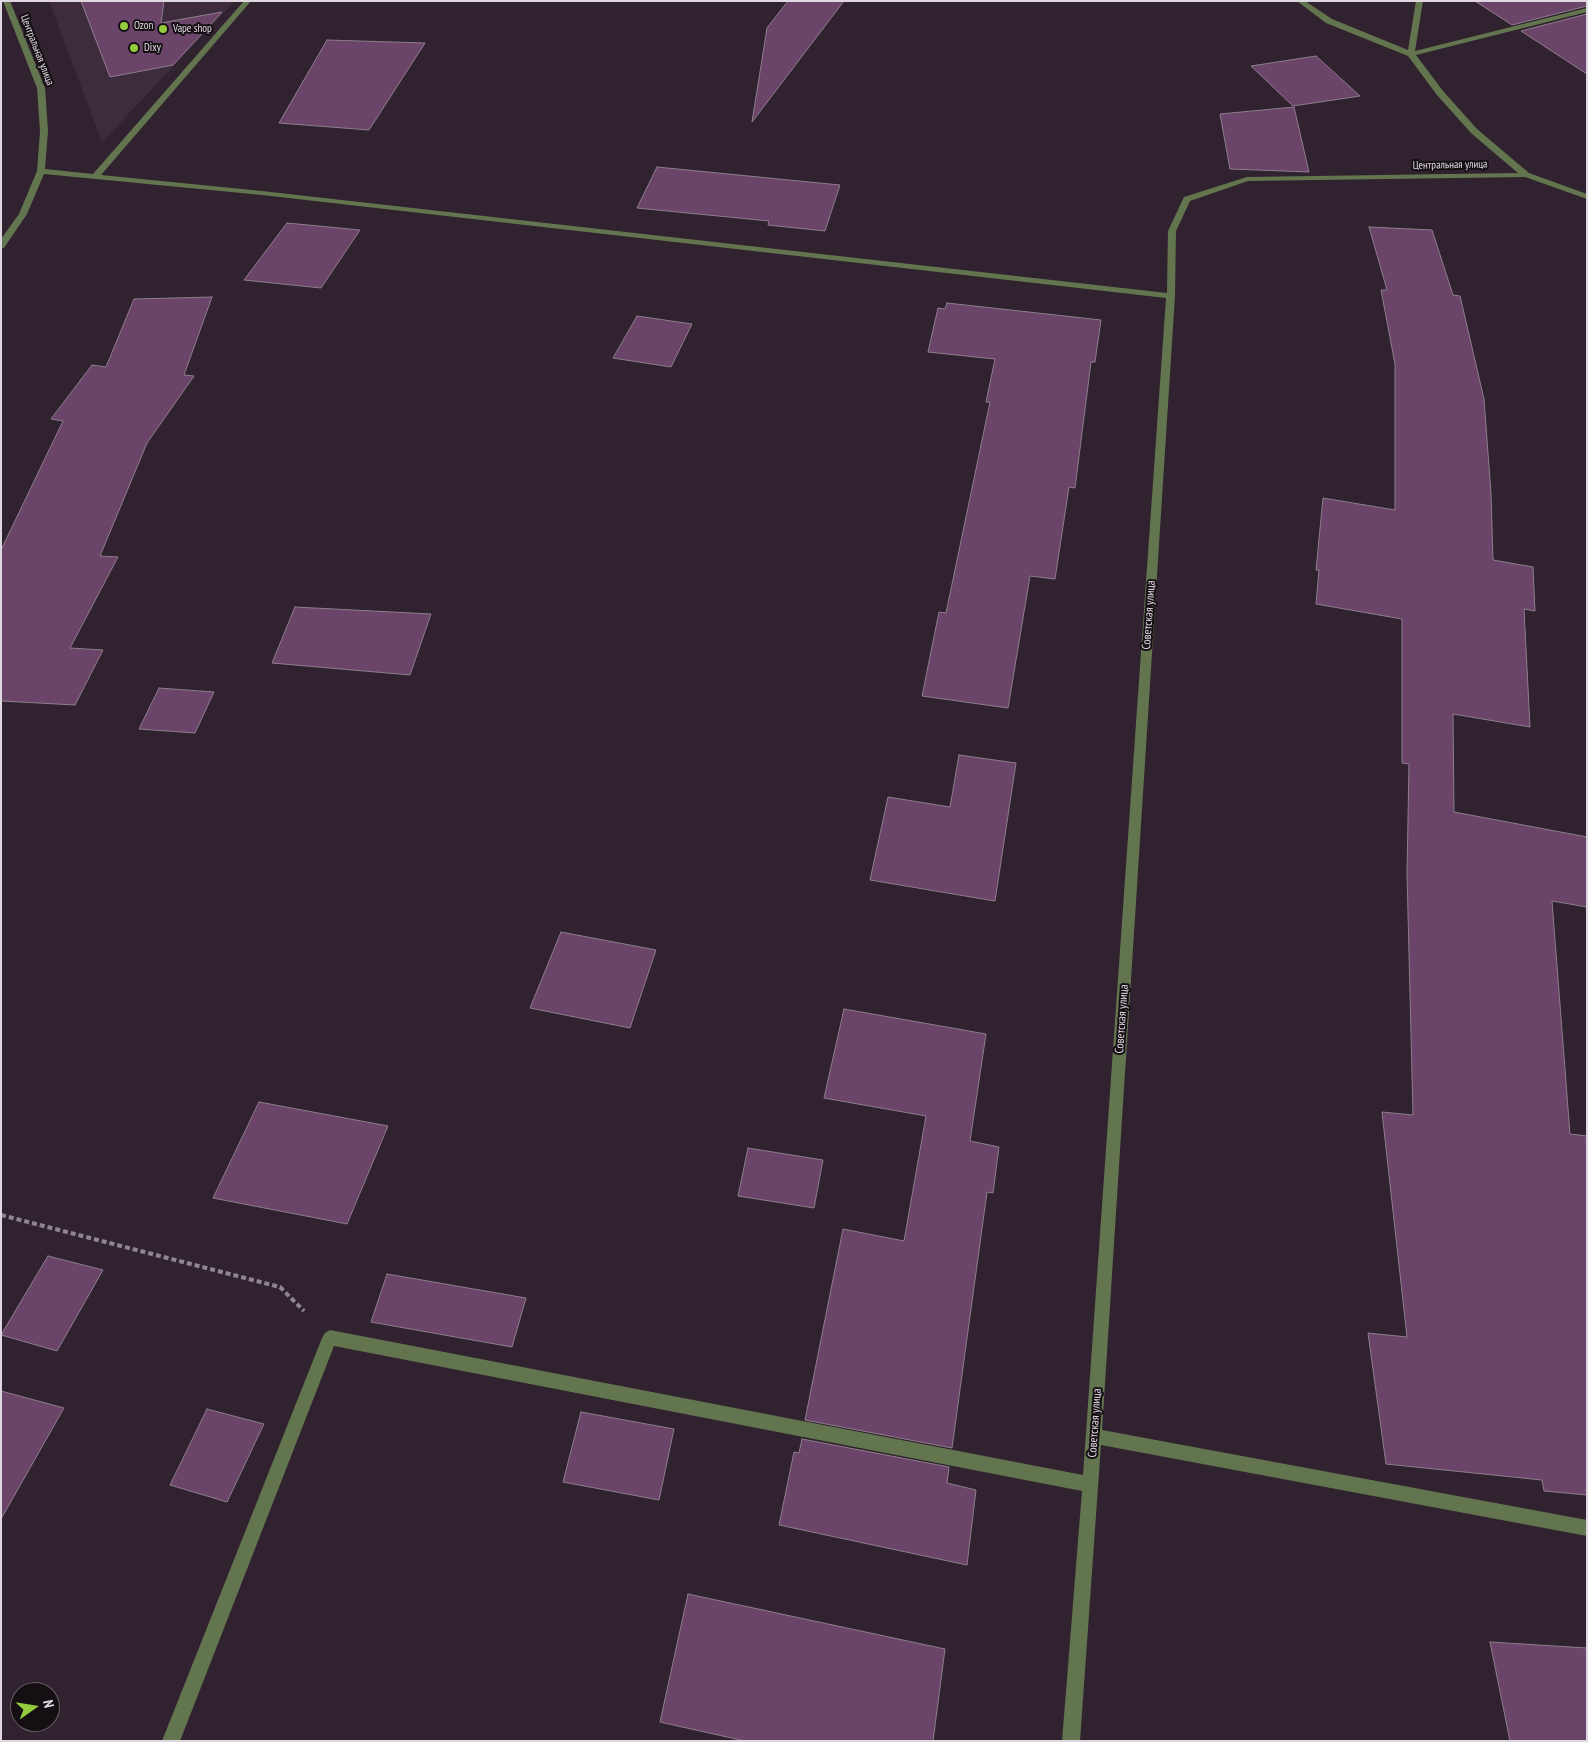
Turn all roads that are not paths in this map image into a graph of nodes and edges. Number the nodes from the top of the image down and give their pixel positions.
1 (6, 1) edge
2 (248, 1) edge
3 (1300, 1) edge
4 (1420, 1) edge
5 (1587, 10) edge
6 (1411, 54) junction
7 (41, 171) junction
8 (1526, 175) junction
9 (95, 177) junction
10 (1587, 197) edge
11 (1, 246) edge
12 (1171, 296) junction
13 (1094, 1436) junction
14 (1091, 1485) junction
15 (1587, 1528) edge
16 (171, 1741) edge
17 (1071, 1741) edge

1 - 7 street, Центральная улица
2 - 9 street
3 - 6 street
4 - 6 street
5 - 6 street
6 - 8 street, Центральная улица
7 - 9 street
7 - 11 street, Центральная улица
8 - 10 street
8 - 12 street, Центральная улица
9 - 12 street
12 - 13 street, Советская улица
13 - 14 street, Советская улица
13 - 15 street
14 - 16 street
14 - 17 street, Советская улица

